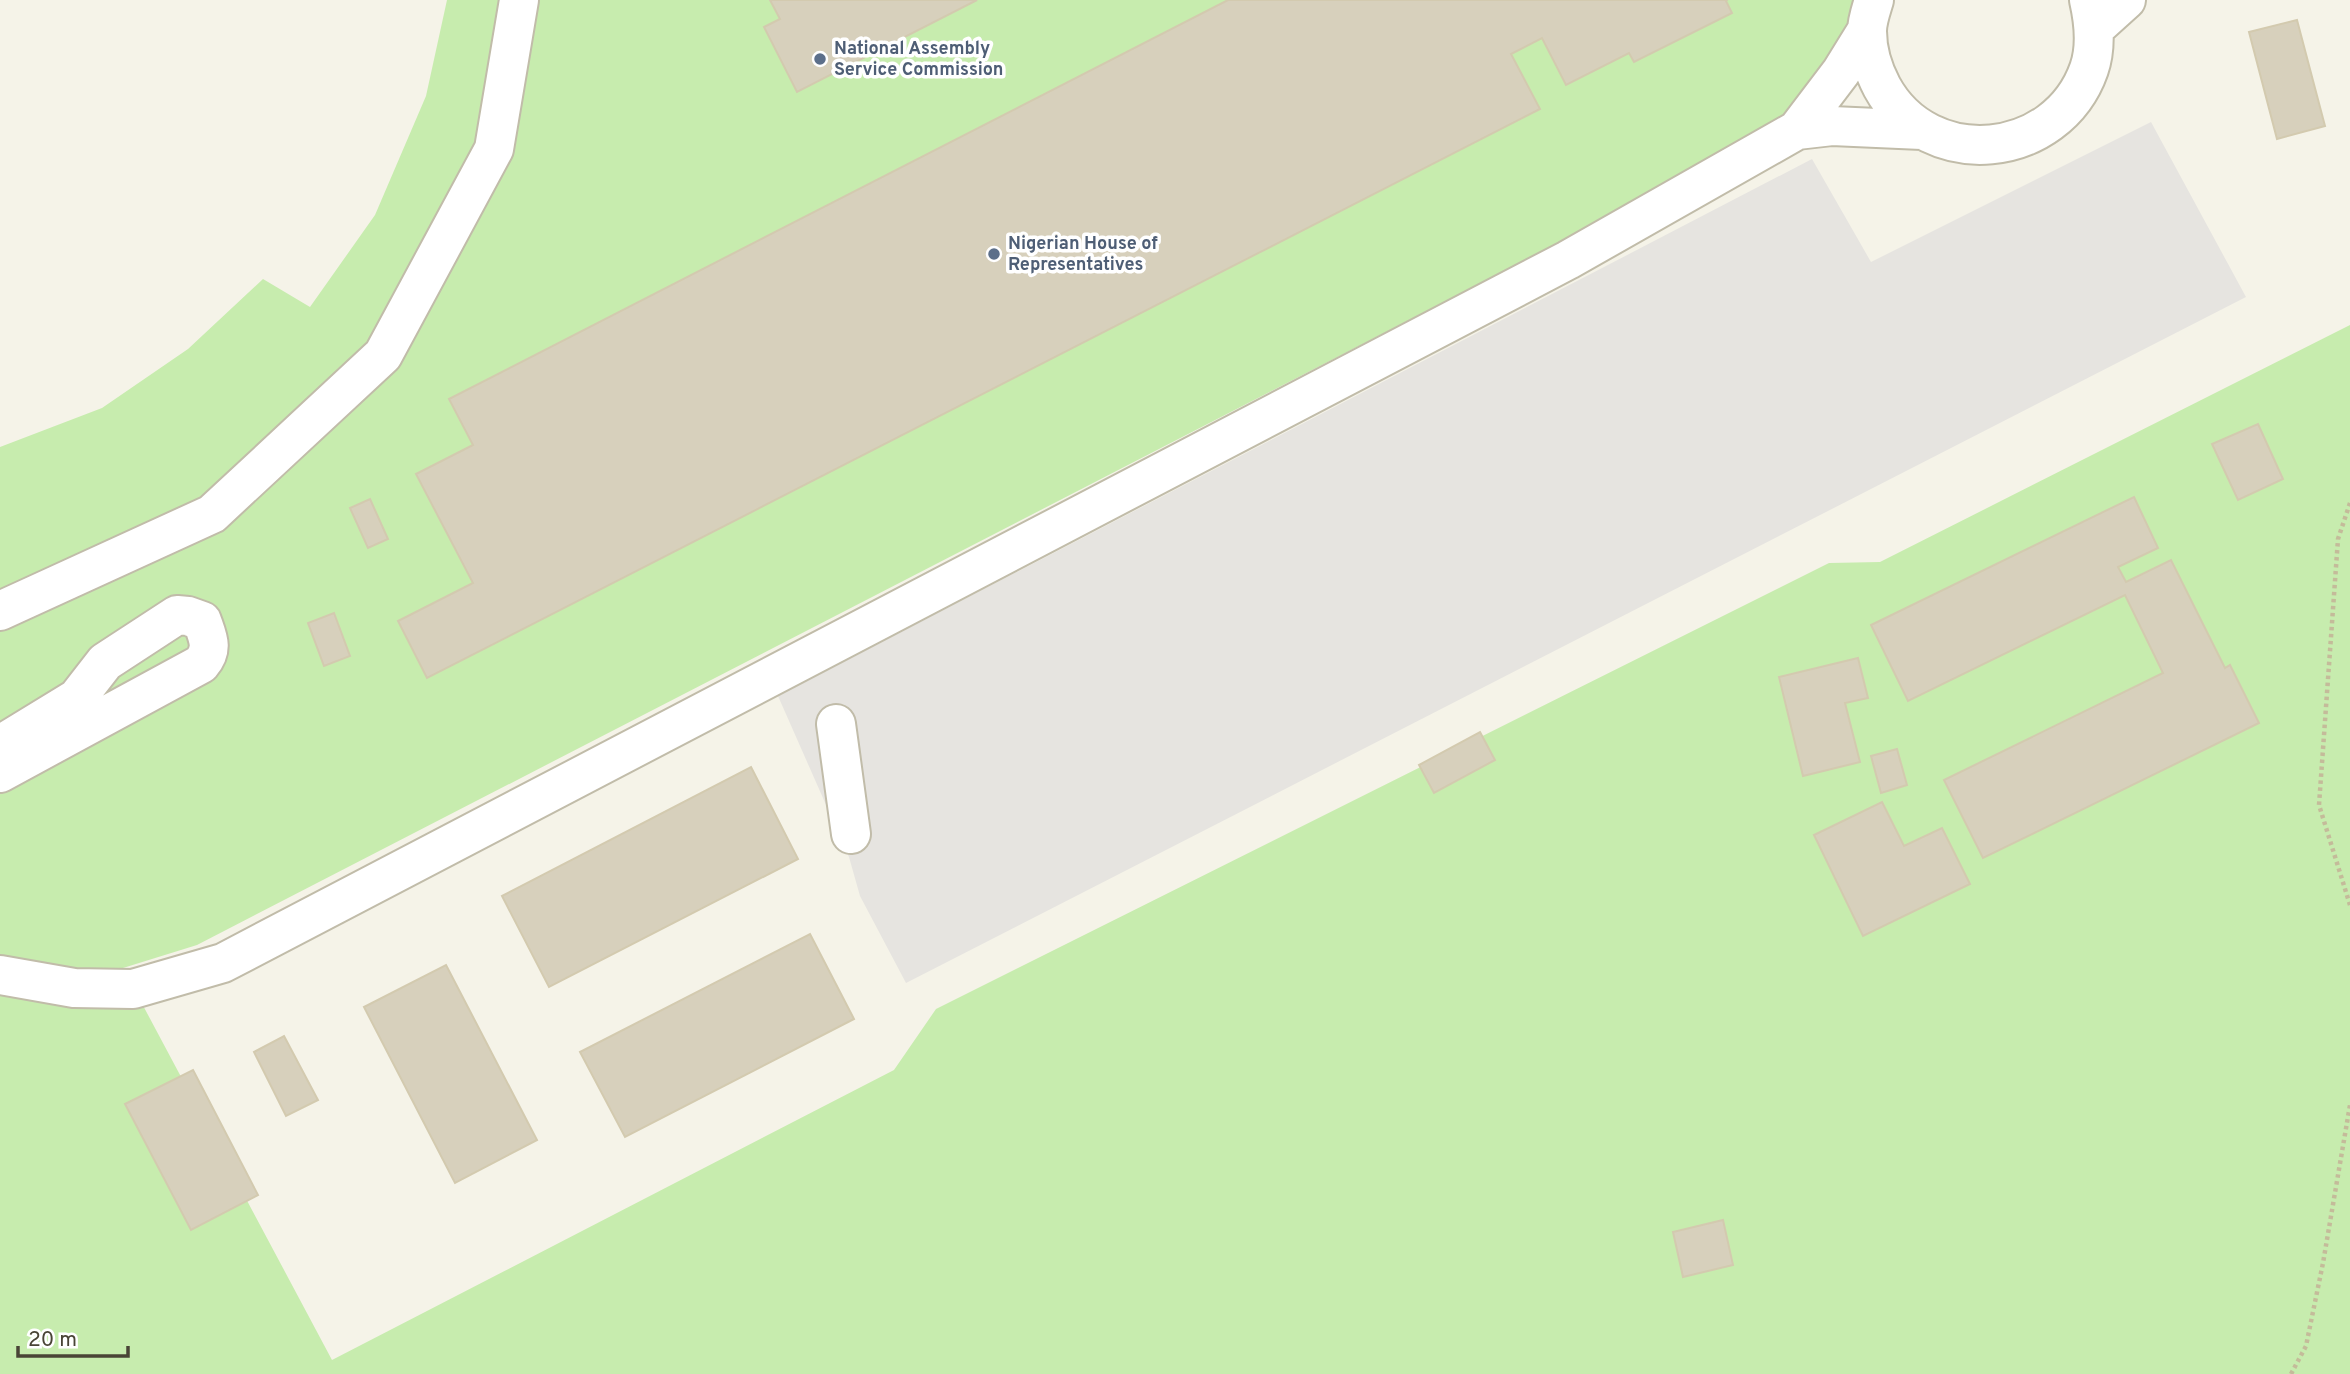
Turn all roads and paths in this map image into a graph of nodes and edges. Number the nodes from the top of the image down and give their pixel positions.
1 (519, 0) edge
2 (2126, 0) edge
3 (2092, 14) edge
4 (1870, 15) edge
5 (1797, 130) junction
6 (1922, 130) junction
7 (2350, 503) edge
8 (0, 611) edge
9 (836, 724) dead end
10 (0, 745) edge
11 (0, 773) edge
12 (851, 834) dead end
13 (2350, 905) edge
14 (0, 975) edge
15 (2350, 1105) edge
16 (2291, 1374) edge

1 - 8 lane
2 - 3 lane
3 - 6 lane
4 - 5 lane
4 - 6 lane
5 - 6 lane
5 - 14 lane
7 - 13 path
9 - 12 lane
10 - 11 lane
15 - 16 path

